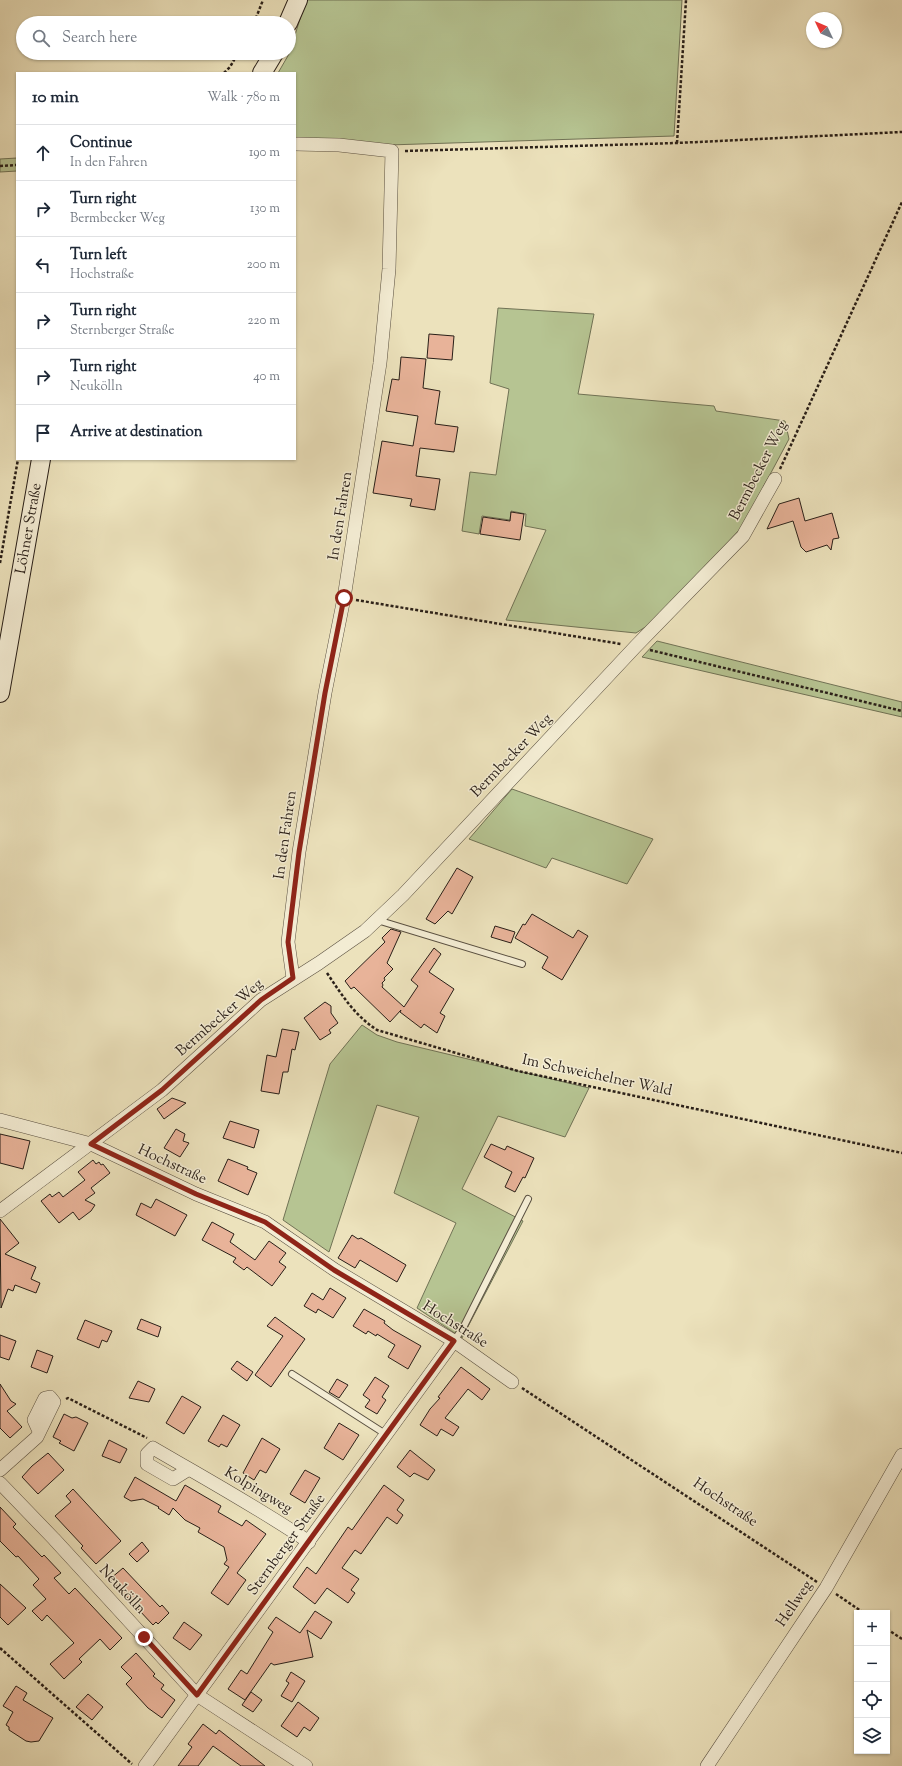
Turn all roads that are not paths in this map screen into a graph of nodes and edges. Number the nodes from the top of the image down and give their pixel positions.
1 (298, 0) edge
2 (291, 16) edge
3 (270, 60) edge
4 (263, 72) edge
5 (296, 144) edge
6 (41, 460) edge
7 (775, 479) road end
8 (0, 693) edge
9 (377, 920) junction
10 (522, 964) dead end
11 (293, 978) junction
12 (0, 1120) edge
13 (91, 1144) junction
14 (528, 1199) dead end
15 (0, 1211) edge
16 (454, 1341) junction
17 (292, 1374) dead end
18 (512, 1382) road end
19 (54, 1402) road end
20 (387, 1435) junction
21 (154, 1448) road end
22 (902, 1455) edge
23 (0, 1470) edge
24 (0, 1483) edge
25 (309, 1542) junction
26 (197, 1695) junction
27 (145, 1766) edge
28 (306, 1766) edge
29 (707, 1766) edge

1 - 2 main road
3 - 4 main road
5 - 11 street, In den Fahren
6 - 8 main road, Löhner Straße
7 - 9 street, Bermbecker Weg
9 - 10 lane
9 - 11 street, Bermbecker Weg
11 - 13 street, Bermbecker Weg
12 - 13 street, Hochstraße
13 - 15 street, Bermbecker Weg
13 - 16 street, Hochstraße
14 - 16 lane
16 - 18 street, Hochstraße
16 - 20 street, Sternberger Straße
17 - 20 lane
19 - 23 street
20 - 25 street, Sternberger Straße
21 - 25 street, Kolpingweg
22 - 29 street, Hellweg
24 - 26 street, Neukölln
25 - 26 street, Sternberger Straße
26 - 27 street, Sternberger Straße
26 - 28 street, Neukölln

